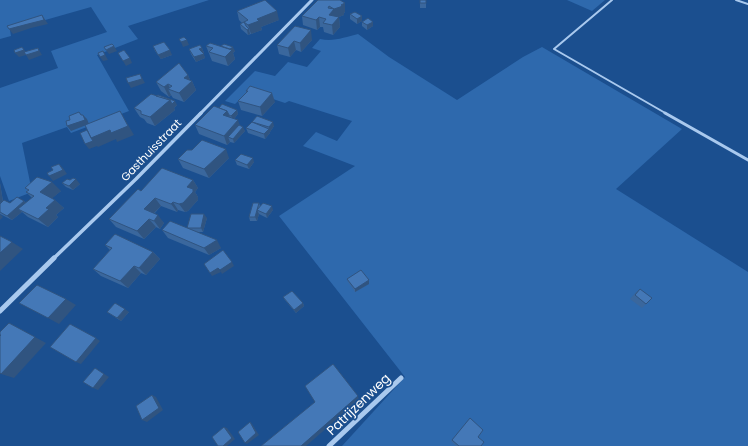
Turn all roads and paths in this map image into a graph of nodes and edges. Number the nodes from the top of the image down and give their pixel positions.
1 (312, 0) edge
2 (612, 0) edge
3 (736, 0) edge
4 (748, 4) edge
5 (748, 160) edge
6 (0, 311) edge
7 (401, 378) dead end
8 (329, 446) edge

1 - 6 street, Gasthuisstraat
2 - 5 lane
3 - 4 lane
7 - 8 street, Patrijzenweg

